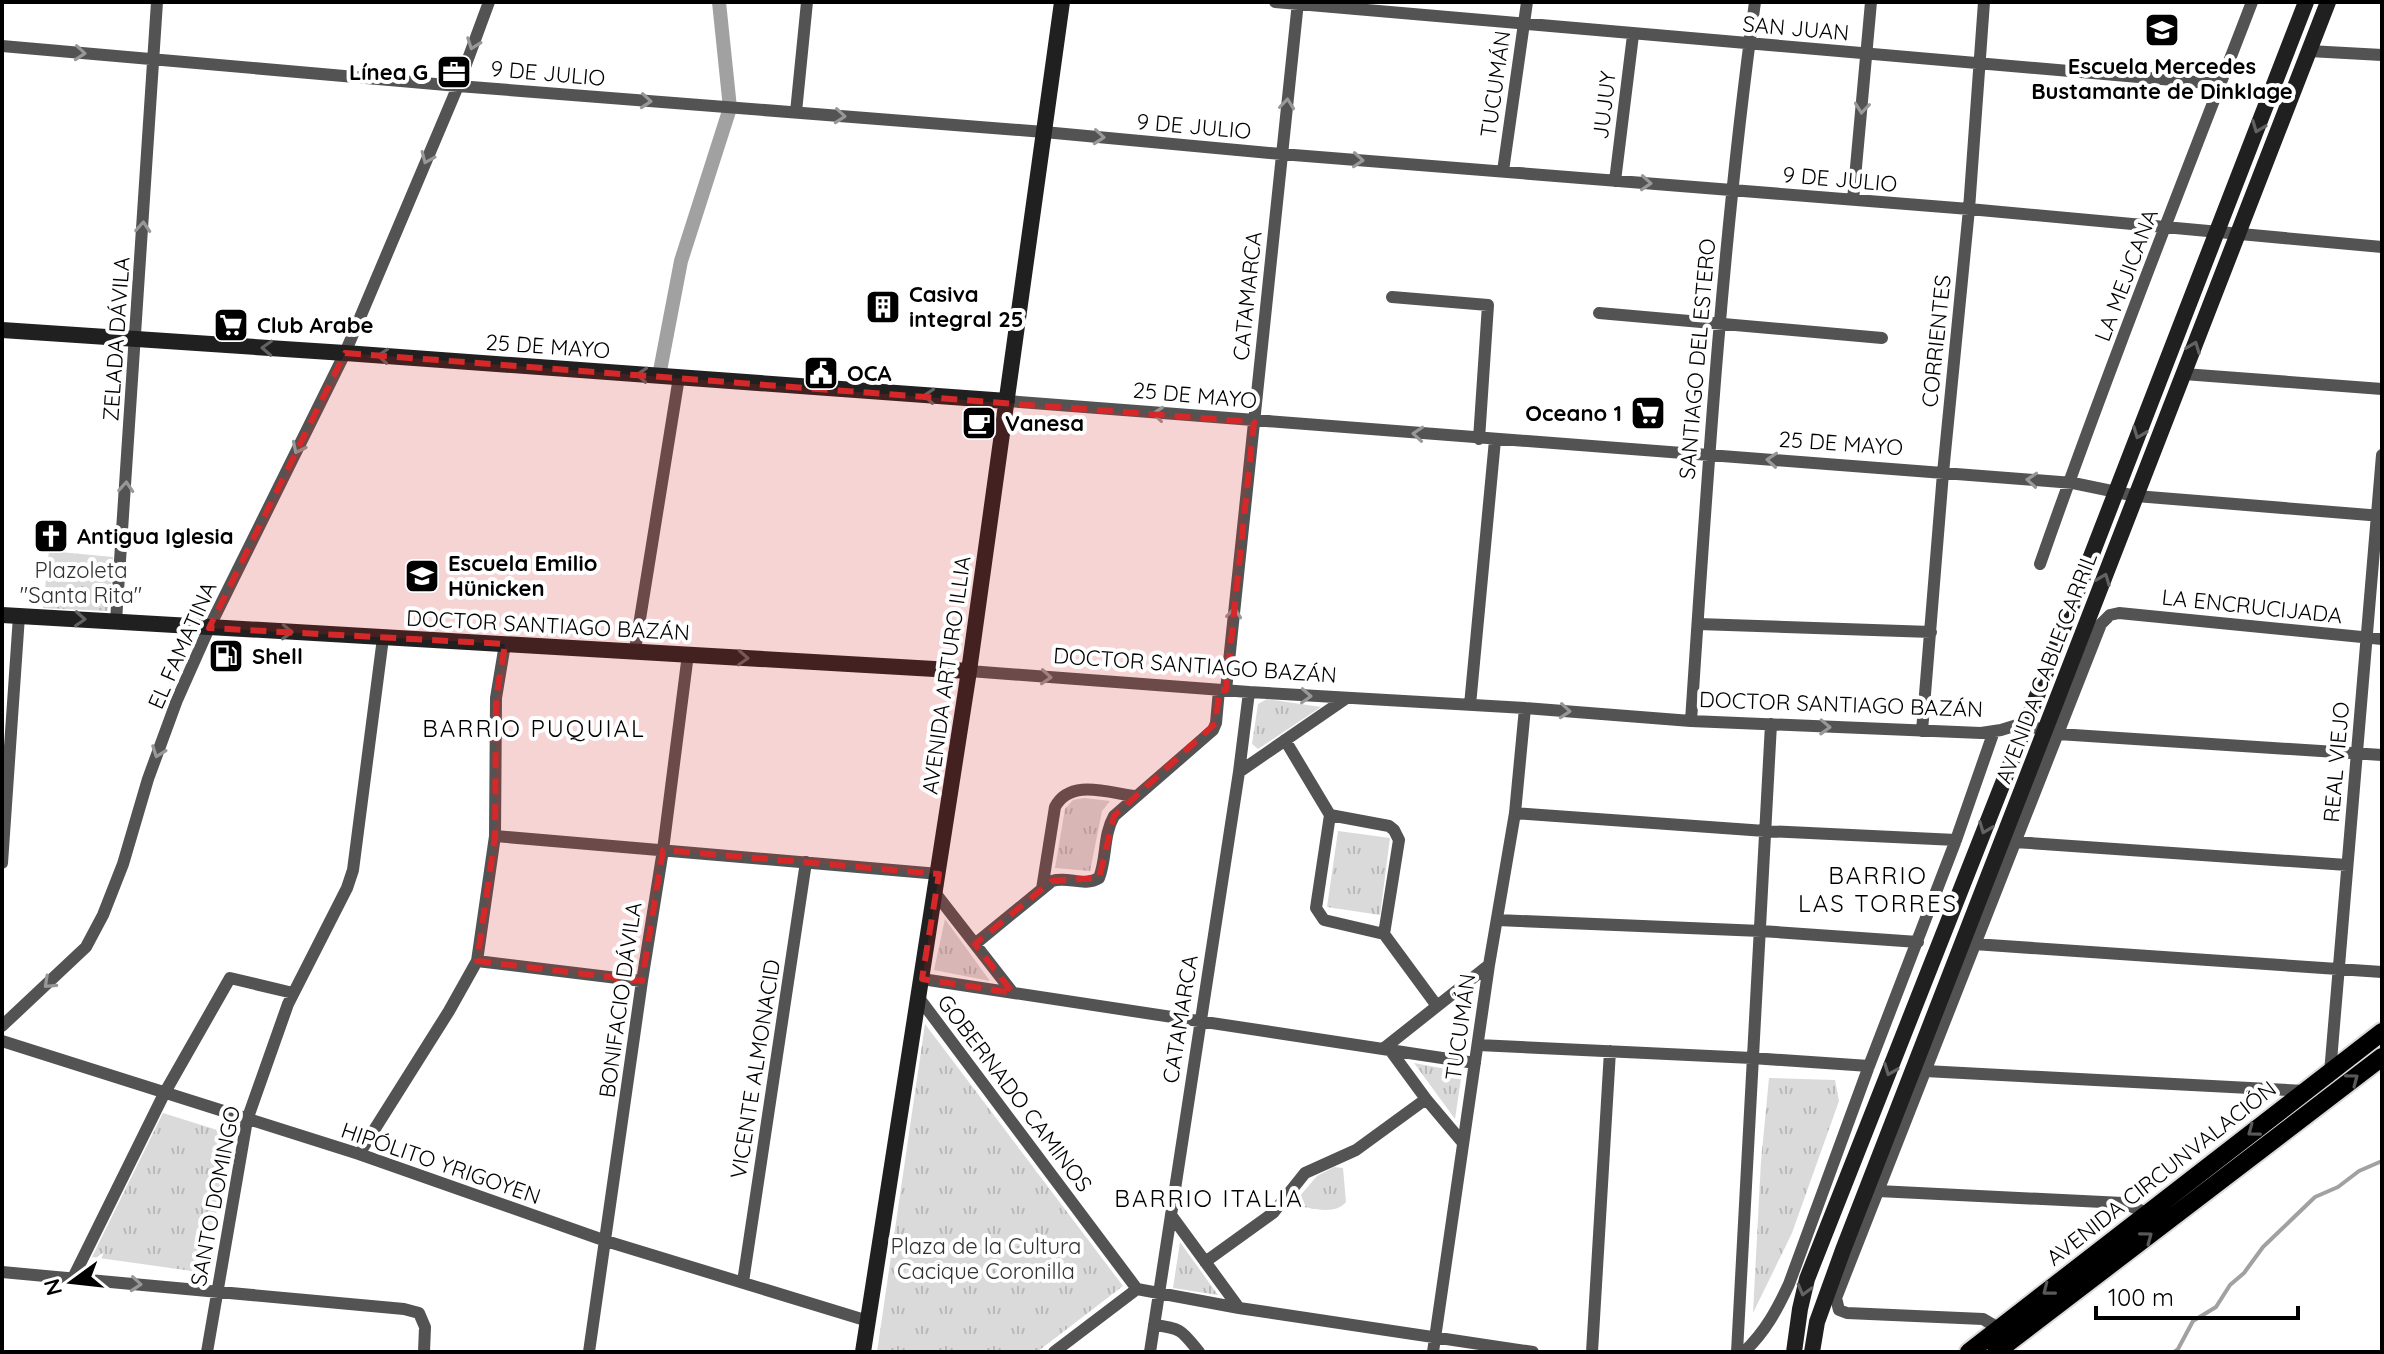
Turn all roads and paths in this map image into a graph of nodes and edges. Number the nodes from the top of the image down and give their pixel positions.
1 (157, 2) edge
2 (489, 2) edge
3 (807, 2) edge
4 (1062, 2) edge
5 (1275, 2) edge
6 (1527, 2) edge
7 (1755, 2) edge
8 (1871, 2) edge
9 (1984, 2) edge
10 (2252, 2) edge
11 (2306, 2) edge
12 (2328, 2) edge
13 (1298, 3) edge
14 (1524, 25) junction
15 (1633, 35) junction
16 (1749, 44) junction
17 (2, 46) edge
18 (2309, 51) junction
19 (1868, 55) junction
20 (2382, 55) edge
21 (154, 60) junction
22 (1978, 63) junction
23 (2219, 84) junction
24 (458, 86) junction
25 (796, 112) junction
26 (1044, 132) junction
27 (1281, 154) junction
28 (1503, 171) junction
29 (1615, 181) junction
30 (1732, 190) junction
31 (1853, 200) junction
32 (1969, 209) junction
33 (2165, 228) junction
34 (2217, 233) junction
35 (2238, 235) junction
36 (2382, 247) edge
37 (1392, 297) dead end
38 (1599, 313) dead end
39 (1720, 323) junction
40 (2, 330) edge
41 (1882, 338) dead end
42 (136, 340) junction
43 (345, 353) junction
44 (2184, 374) junction
45 (679, 377) junction
46 (2382, 389) edge
47 (1007, 401) junction
48 (1254, 422) junction
49 (1479, 439) junction
50 (1495, 440) junction
51 (2382, 455) edge
52 (1709, 456) junction
53 (1943, 473) junction
54 (2069, 483) junction
55 (2115, 493) junction
56 (2136, 496) junction
57 (2379, 516) edge
58 (2040, 564) dead end
59 (10, 615) edge
60 (116, 621) junction
61 (1698, 624) junction
62 (209, 628) junction
63 (1931, 632) junction
64 (383, 638) junction
65 (2368, 638) junction
66 (2382, 639) edge
67 (505, 644) junction
68 (635, 650) junction
69 (688, 654) junction
70 (969, 671) junction
71 (1222, 690) junction
72 (1249, 692) junction
73 (1345, 698) junction
74 (1470, 705) junction
75 (1525, 708) junction
76 (1691, 721) junction
77 (1771, 724) junction
78 (2021, 725) junction
79 (1922, 731) junction
80 (1994, 731) junction
81 (2052, 732) junction
82 (1285, 740) junction
83 (2356, 753) junction
84 (2382, 755) edge
85 (1239, 772) junction
86 (1135, 796) junction
87 (1515, 813) junction
88 (1330, 815) junction
89 (1765, 831) junction
90 (495, 836) junction
91 (1956, 840) junction
92 (2015, 842) junction
93 (663, 850) junction
94 (806, 862) junction
95 (2, 863) edge
96 (2347, 865) junction
97 (939, 874) junction
98 (1042, 889) junction
99 (936, 894) junction
100 (1497, 920) junction
101 (1761, 931) junction
102 (1384, 934) junction
103 (1918, 942) junction
104 (975, 944) junction
105 (1974, 944) junction
106 (477, 961) junction
107 (1489, 965) junction
108 (2339, 970) junction
109 (2382, 972) edge
110 (922, 979) junction
111 (642, 981) junction
112 (293, 993) junction
113 (1013, 993) junction
114 (919, 998) junction
115 (1437, 1006) junction
116 (1199, 1021) junction
117 (2, 1026) edge
118 (2382, 1032) edge
119 (2, 1041) edge
120 (1478, 1045) junction
121 (1386, 1049) junction
122 (1610, 1051) junction
123 (2382, 1057) edge
124 (1752, 1058) junction
125 (1475, 1063) junction
126 (1869, 1066) junction
127 (1925, 1071) junction
128 (2330, 1073) junction
129 (2305, 1091) junction
130 (164, 1094) junction
131 (1426, 1099) junction
132 (247, 1120) junction
133 (1463, 1143) junction
134 (359, 1154) junction
135 (1878, 1191) junction
136 (2147, 1213) junction
137 (1171, 1215) junction
138 (606, 1241) junction
139 (1205, 1262) junction
140 (2, 1272) edge
141 (73, 1278) junction
142 (743, 1282) junction
143 (1137, 1289) junction
144 (217, 1291) junction
145 (1159, 1293) junction
146 (1239, 1308) junction
147 (868, 1321) junction
148 (1154, 1325) junction
149 (2000, 1329) junction
150 (1434, 1345) edge
151 (207, 1352) edge
152 (424, 1352) edge
153 (589, 1352) edge
154 (863, 1352) edge
155 (1054, 1352) edge
156 (1150, 1352) edge
157 (1199, 1352) edge
158 (1533, 1352) edge
159 (1592, 1352) edge
160 (1737, 1352) edge
161 (1744, 1352) edge
162 (1794, 1352) edge
163 (1812, 1352) edge
164 (1969, 1352) edge
165 (1996, 1352) edge

1 - 21 street, ZELADA DÁVILA
2 -> 24 street, EL FAMATINA
3 - 25 street
4 - 26 main road, AVENIDA ARTURO ILLIA
5 - 13 street, SAN JUAN
6 - 14 street, TUCUMÁN
7 - 16 street, SANTIAGO DEL ESTERO
8 - 19 street
9 - 22 street, CORRIENTES
10 - 23 street, LA MEJICANA
11 -> 34 main road, AVENIDA CABLE CARRIL
12 - 18 main road, AVENIDA CABLE CARRIL
13 - 14 street, SAN JUAN
27 -> 13 street, CATAMARCA
14 - 15 street, SAN JUAN
14 - 28 street, TUCUMÁN
15 - 16 street, SAN JUAN
15 - 29 street, JUJUY
16 - 19 street, SAN JUAN
16 - 30 street, SANTIAGO DEL ESTERO
17 -> 21 street, 9 DE JULIO
18 - 20 street
18 - 35 main road, AVENIDA CABLE CARRIL
19 - 22 street, SAN JUAN
19 -> 31 street
21 - 24 street, 9 DE JULIO
42 -> 21 street, ZELADA DÁVILA
22 - 23 street, SAN JUAN
22 - 32 street, CORRIENTES
23 - 33 street, LA MEJICANA
24 -> 25 street, 9 DE JULIO
24 -> 43 street, EL FAMATINA
25 -> 26 street, 9 DE JULIO
26 -> 27 street, 9 DE JULIO
26 - 47 main road, AVENIDA ARTURO ILLIA
27 -> 28 street, 9 DE JULIO
27 - 48 street, CATAMARCA
28 - 29 street, 9 DE JULIO
29 -> 30 street, 9 DE JULIO
30 - 31 street, 9 DE JULIO
30 - 39 street, SANTIAGO DEL ESTERO
31 - 32 street, 9 DE JULIO
32 - 33 street, 9 DE JULIO
32 - 53 street, CORRIENTES
33 - 34 street, 9 DE JULIO
33 - 54 street, LA MEJICANA
34 - 35 street, 9 DE JULIO
34 -> 55 main road, AVENIDA CABLE CARRIL
35 - 36 street, 9 DE JULIO
44 -> 35 main road, AVENIDA CABLE CARRIL
37 - 49 street
38 - 39 street
39 - 41 street
39 - 52 street, SANTIAGO DEL ESTERO
40 - 42 main road, 25 DE MAYO
43 -> 42 main road, 25 DE MAYO
60 -> 42 street, ZELADA DÁVILA
45 -> 43 main road, 25 DE MAYO
43 -> 62 street, EL FAMATINA
44 - 46 street
44 - 56 main road, AVENIDA CABLE CARRIL
47 -> 45 main road, 25 DE MAYO
45 - 68 street
48 -> 47 street, 25 DE MAYO
47 - 70 main road, AVENIDA ARTURO ILLIA
49 -> 48 street, 25 DE MAYO
71 -> 48 street, CATAMARCA
49 - 50 street, 25 DE MAYO
50 - 52 street, 25 DE MAYO
50 - 74 street
51 - 57 street, REAL VIEJO
53 -> 52 street, 25 DE MAYO
52 - 61 street, SANTIAGO DEL ESTERO
54 -> 53 street, 25 DE MAYO
53 - 63 street, CORRIENTES
54 - 55 street, 25 DE MAYO
54 - 58 street, LA MEJICANA
55 - 56 street, 25 DE MAYO
55 - 78 main road, AVENIDA CABLE CARRIL
56 - 57 street, 25 DE MAYO
81 -> 56 main road, AVENIDA CABLE CARRIL
57 - 65 street, REAL VIEJO
59 -> 60 main road, DOCTOR SANTIAGO BAZÁN
59 - 95 street
60 - 62 main road, DOCTOR SANTIAGO BAZÁN
61 - 63 street
61 - 76 street, SANTIAGO DEL ESTERO
62 -> 64 main road, DOCTOR SANTIAGO BAZÁN
62 -> 117 street, EL FAMATINA
63 - 79 street, CORRIENTES
64 - 67 main road, DOCTOR SANTIAGO BAZÁN
64 - 112 street, SANTO DOMINGO
65 - 66 street, LA ENCRUCIJADA
65 - 81 street, LA ENCRUCIJADA
65 - 83 street, REAL VIEJO
67 - 68 main road, DOCTOR SANTIAGO BAZÁN
67 - 90 street
68 - 69 main road, DOCTOR SANTIAGO BAZÁN
69 -> 70 main road, DOCTOR SANTIAGO BAZÁN
69 - 93 street, BONIFACIO DÁVILA
70 -> 71 street, DOCTOR SANTIAGO BAZÁN
70 - 97 main road, AVENIDA ARTURO ILLIA
71 - 72 street, DOCTOR SANTIAGO BAZÁN
71 - 86 street, CATAMARCA
72 -> 73 street, DOCTOR SANTIAGO BAZÁN
72 - 85 street, CATAMARCA
73 - 74 street, DOCTOR SANTIAGO BAZÁN
73 - 82 street
74 - 75 street, DOCTOR SANTIAGO BAZÁN
75 -> 76 street, DOCTOR SANTIAGO BAZÁN
75 - 87 street, TUCUMÁN
76 - 77 street, DOCTOR SANTIAGO BAZÁN
77 -> 79 street, DOCTOR SANTIAGO BAZÁN
77 - 89 street
78 - 80 street, DOCTOR SANTIAGO BAZÁN
78 - 81 street, DOCTOR SANTIAGO BAZÁN
78 -> 162 main road, AVENIDA CABLE CARRIL
79 - 80 street, DOCTOR SANTIAGO BAZÁN
80 - 91 street
81 - 83 street, DOCTOR SANTIAGO BAZÁN
81 - 92 street
81 - 163 main road, AVENIDA CABLE CARRIL
82 - 85 street
82 - 88 street
83 - 84 street, DOCTOR SANTIAGO BAZÁN
83 - 96 street, REAL VIEJO
85 - 116 street, CATAMARCA
86 - 98 street, CATAMARCA
86 - 98 street
87 - 89 street
87 - 100 street, TUCUMÁN
88 - 102 street
88 - 102 street
89 - 91 street
89 - 101 street
90 - 93 street
90 - 106 street
91 - 103 street
92 - 96 street
92 - 105 street
93 - 94 street
93 - 111 street, BONIFACIO DÁVILA
94 - 97 street
94 - 142 street, VICENTE ALMONACID
96 - 108 street, REAL VIEJO
97 - 99 main road, AVENIDA ARTURO ILLIA
98 - 104 street
99 - 104 street
99 - 110 main road, AVENIDA ARTURO ILLIA
100 - 101 street
100 - 107 street, TUCUMÁN
101 - 103 street
101 - 124 street
102 - 115 street
103 - 126 street
104 - 113 street
105 - 108 street
105 - 127 street
106 - 111 street
106 - 134 street
107 - 115 street
107 - 120 street, TUCUMÁN
108 - 109 street
108 - 128 street, REAL VIEJO
110 - 113 street
110 - 114 main road, AVENIDA ARTURO ILLIA
111 - 138 street, BONIFACIO DÁVILA
112 - 130 street
112 - 132 street, SANTO DOMINGO
113 - 116 street
114 - 143 street, GOBERNADO CAMINOS
114 - 147 main road, AVENIDA ARTURO ILLIA
115 - 121 street
116 - 121 street
116 - 137 street, CATAMARCA
118 - 128 main road, AVENIDA CIRCUNVALACIÓN
119 - 130 street, HIPÓLITO YRIGOYEN
120 - 122 street
120 - 125 street, TUCUMÁN
121 - 125 street
121 - 131 street
122 - 124 street
122 - 159 street
165 -> 123 main road, AVENIDA CIRCUNVALACIÓN
124 - 126 street
124 - 160 street
125 - 133 street, TUCUMÁN
126 - 161 street
127 - 129 street
127 - 135 street
128 - 129 main road, AVENIDA CIRCUNVALACIÓN
129 -> 136 main road, AVENIDA CIRCUNVALACIÓN
130 - 132 street, HIPÓLITO YRIGOYEN
130 - 141 street
131 - 133 street
131 - 139 street
132 - 134 street, HIPÓLITO YRIGOYEN
132 - 144 street, SANTO DOMINGO
133 - 150 street, TUCUMÁN
134 - 138 street, HIPÓLITO YRIGOYEN
135 - 136 street
135 - 149 street
136 -> 149 main road, AVENIDA CIRCUNVALACIÓN
137 - 139 street
137 - 145 street, CATAMARCA
138 - 142 street, HIPÓLITO YRIGOYEN
138 - 153 street, BONIFACIO DÁVILA
139 - 146 street
140 - 141 street
141 -> 144 street
142 - 147 street, HIPÓLITO YRIGOYEN
143 - 145 street
143 - 155 street
144 - 151 street, SANTO DOMINGO
144 - 152 street
145 - 146 street
145 - 148 street, CATAMARCA
146 - 150 street
147 - 154 main road, AVENIDA ARTURO ILLIA
148 - 156 street, CATAMARCA
148 - 157 street
149 - 164 main road, AVENIDA CIRCUNVALACIÓN
150 - 158 street

